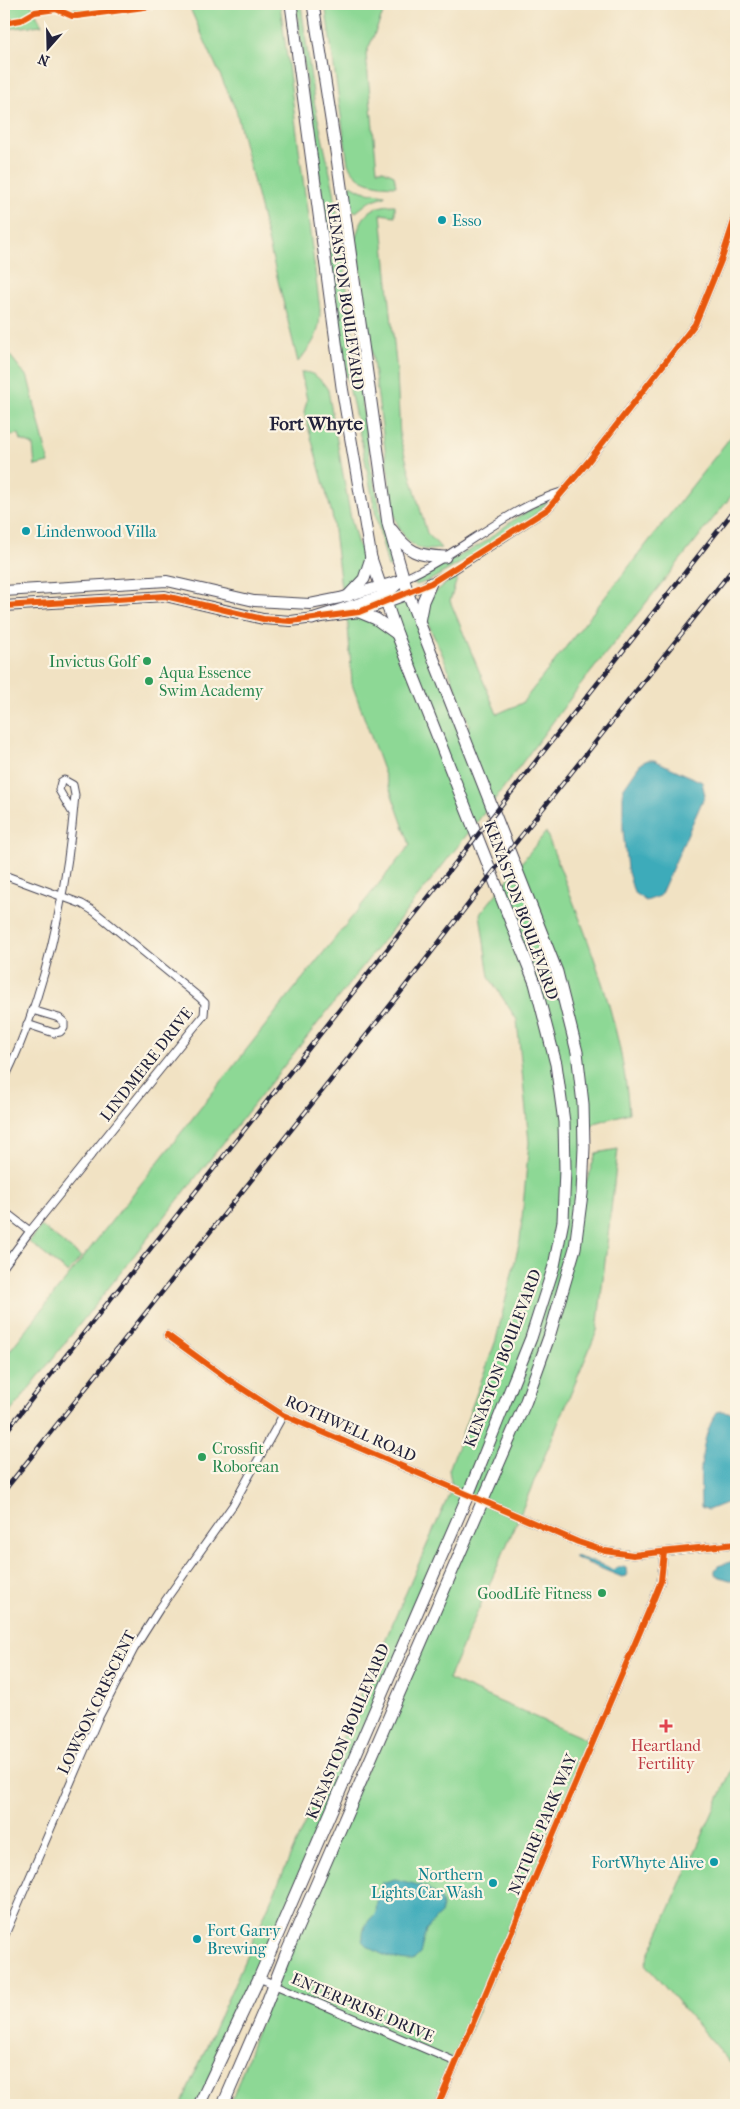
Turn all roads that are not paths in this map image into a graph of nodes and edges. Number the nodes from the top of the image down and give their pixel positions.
1 (290, 4) edge
2 (313, 4) edge
3 (736, 215) edge
4 (561, 492) junction
5 (388, 524) junction
6 (445, 557) junction
7 (371, 558) junction
8 (403, 579) junction
9 (432, 583) junction
10 (4, 591) edge
11 (408, 594) junction
12 (383, 595) junction
13 (348, 596) junction
14 (4, 606) edge
15 (358, 612) junction
16 (312, 619) junction
17 (419, 622) junction
18 (397, 634) junction
19 (72, 812) dead end
20 (4, 875) edge
21 (61, 898) junction
22 (32, 1010) junction
23 (27, 1024) junction
24 (7, 1066) edge
25 (4, 1080) edge
26 (4, 1211) edge
27 (30, 1231) junction
28 (4, 1266) edge
29 (167, 1335) dead end
30 (283, 1415) junction
31 (468, 1495) junction
32 (481, 1501) junction
33 (736, 1544) edge
34 (664, 1552) junction
35 (4, 1937) edge
36 (259, 1978) junction
37 (274, 1984) junction
38 (456, 2062) junction
39 (199, 2105) edge
40 (223, 2105) edge
41 (438, 2105) edge

1 - 7 main road, KENASTON BOULEVARD
2 - 5 main road, KENASTON BOULEVARD
3 - 4 street
4 - 6 street
4 - 9 street
5 - 6 main road
5 - 8 main road, KENASTON BOULEVARD
6 - 8 street
7 - 12 main road, KENASTON BOULEVARD
7 - 13 main road
8 - 11 main road, KENASTON BOULEVARD
8 - 12 main road
9 - 11 street
9 - 17 main road
10 - 13 street
11 - 12 street
11 - 17 main road, KENASTON BOULEVARD
12 - 13 street
12 - 15 street
12 - 16 main road
12 - 18 main road, KENASTON BOULEVARD
14 - 16 street
15 - 16 street
15 - 18 main road
17 - 32 main road, KENASTON BOULEVARD
18 - 31 main road, KENASTON BOULEVARD
19 - 21 street
20 - 21 street
21 - 22 street
21 - 27 street, LINDMERE DRIVE
22 - 23 street
22 - 23 street
23 - 24 street
24 - 25 street
26 - 27 street
27 - 28 street
29 - 30 street, ROTHWELL ROAD
30 - 31 street, ROTHWELL ROAD
30 - 35 street, LOWSON CRESCENT
31 - 32 street, ROTHWELL ROAD
31 - 36 main road, KENASTON BOULEVARD
32 - 34 street, ROTHWELL ROAD
32 - 37 main road, KENASTON BOULEVARD
33 - 34 street, ROTHWELL ROAD
34 - 38 street, NATURE PARK WAY
36 - 37 street, ENTERPRISE DRIVE
36 - 39 main road, KENASTON BOULEVARD
37 - 38 street, ENTERPRISE DRIVE
37 - 40 main road, KENASTON BOULEVARD
38 - 41 street, NATURE PARK WAY

